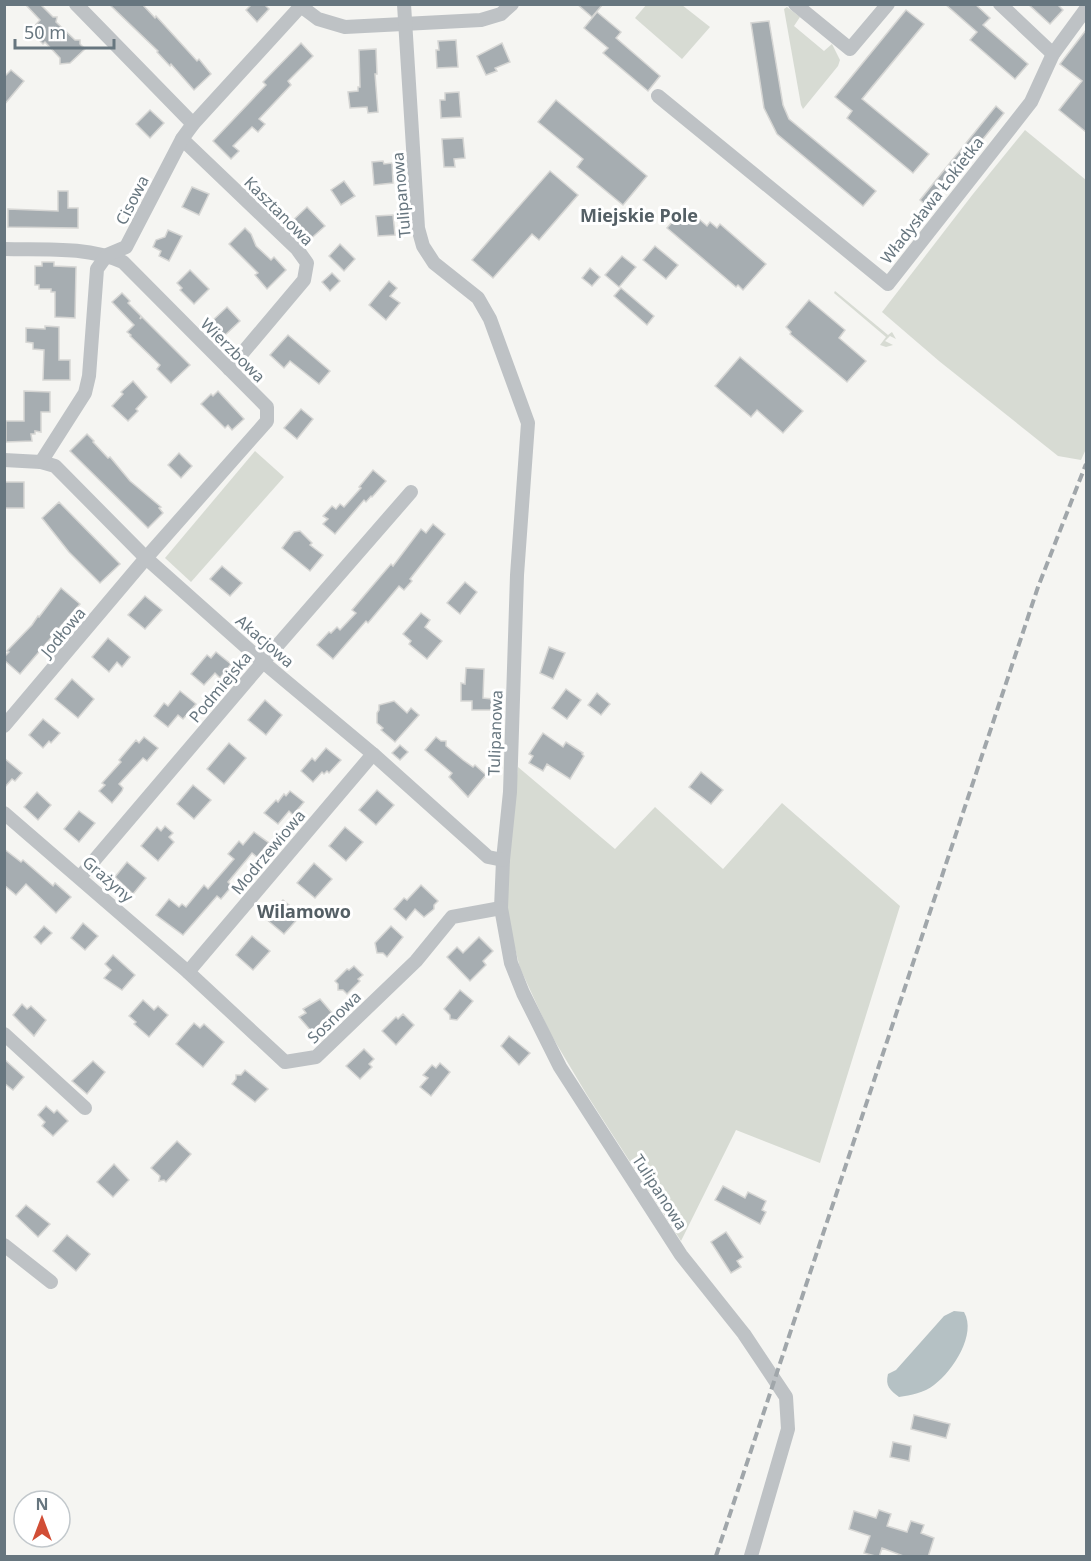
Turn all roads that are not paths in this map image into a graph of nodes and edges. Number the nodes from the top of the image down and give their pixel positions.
1 (76, 4) edge
2 (404, 4) edge
3 (512, 4) edge
4 (795, 4) edge
5 (888, 4) edge
6 (1000, 4) edge
7 (299, 6) edge
8 (1086, 9) edge
9 (405, 25) junction
10 (1053, 54) junction
11 (657, 96) dead end
12 (193, 124) junction
13 (182, 139) junction
14 (4, 249) edge
15 (107, 255) junction
16 (229, 369) junction
17 (4, 460) edge
18 (41, 462) junction
19 (411, 492) dead end
20 (146, 558) junction
21 (263, 662) junction
22 (4, 726) edge
23 (373, 754) junction
24 (4, 813) edge
25 (503, 860) junction
26 (80, 877) junction
27 (501, 908) junction
28 (188, 972) junction
29 (4, 1034) edge
30 (85, 1108) dead end
31 (4, 1245) edge
32 (51, 1282) dead end
33 (751, 1557) edge

1 - 12 street
2 - 9 street
3 - 9 street
4 - 5 street
6 - 10 street
7 - 9 street
7 - 12 street, Cisowa
8 - 10 street, Władysława Łokietka
9 - 25 street, Tulipanowa
10 - 11 street, Władysława Łokietka
12 - 13 street, Cisowa
13 - 15 street, Cisowa
13 - 16 street, Kasztanowa
14 - 15 street, Wierzbowa
15 - 16 street, Wierzbowa
15 - 18 street
16 - 20 street, Wierzbowa
17 - 18 street, Akacjowa
18 - 20 street, Akacjowa
19 - 21 street, Podmiejska
20 - 21 street, Akacjowa
20 - 22 street, Jodłowa
21 - 23 street, Akacjowa
21 - 26 street, Podmiejska
23 - 25 street, Akacjowa
23 - 28 street, Modrzewiowa
24 - 26 street, Grażyny
25 - 27 street, Tulipanowa
26 - 28 street, Grażyny
27 - 28 street, Sosnowa
27 - 33 street, Tulipanowa
29 - 30 street
31 - 32 street

